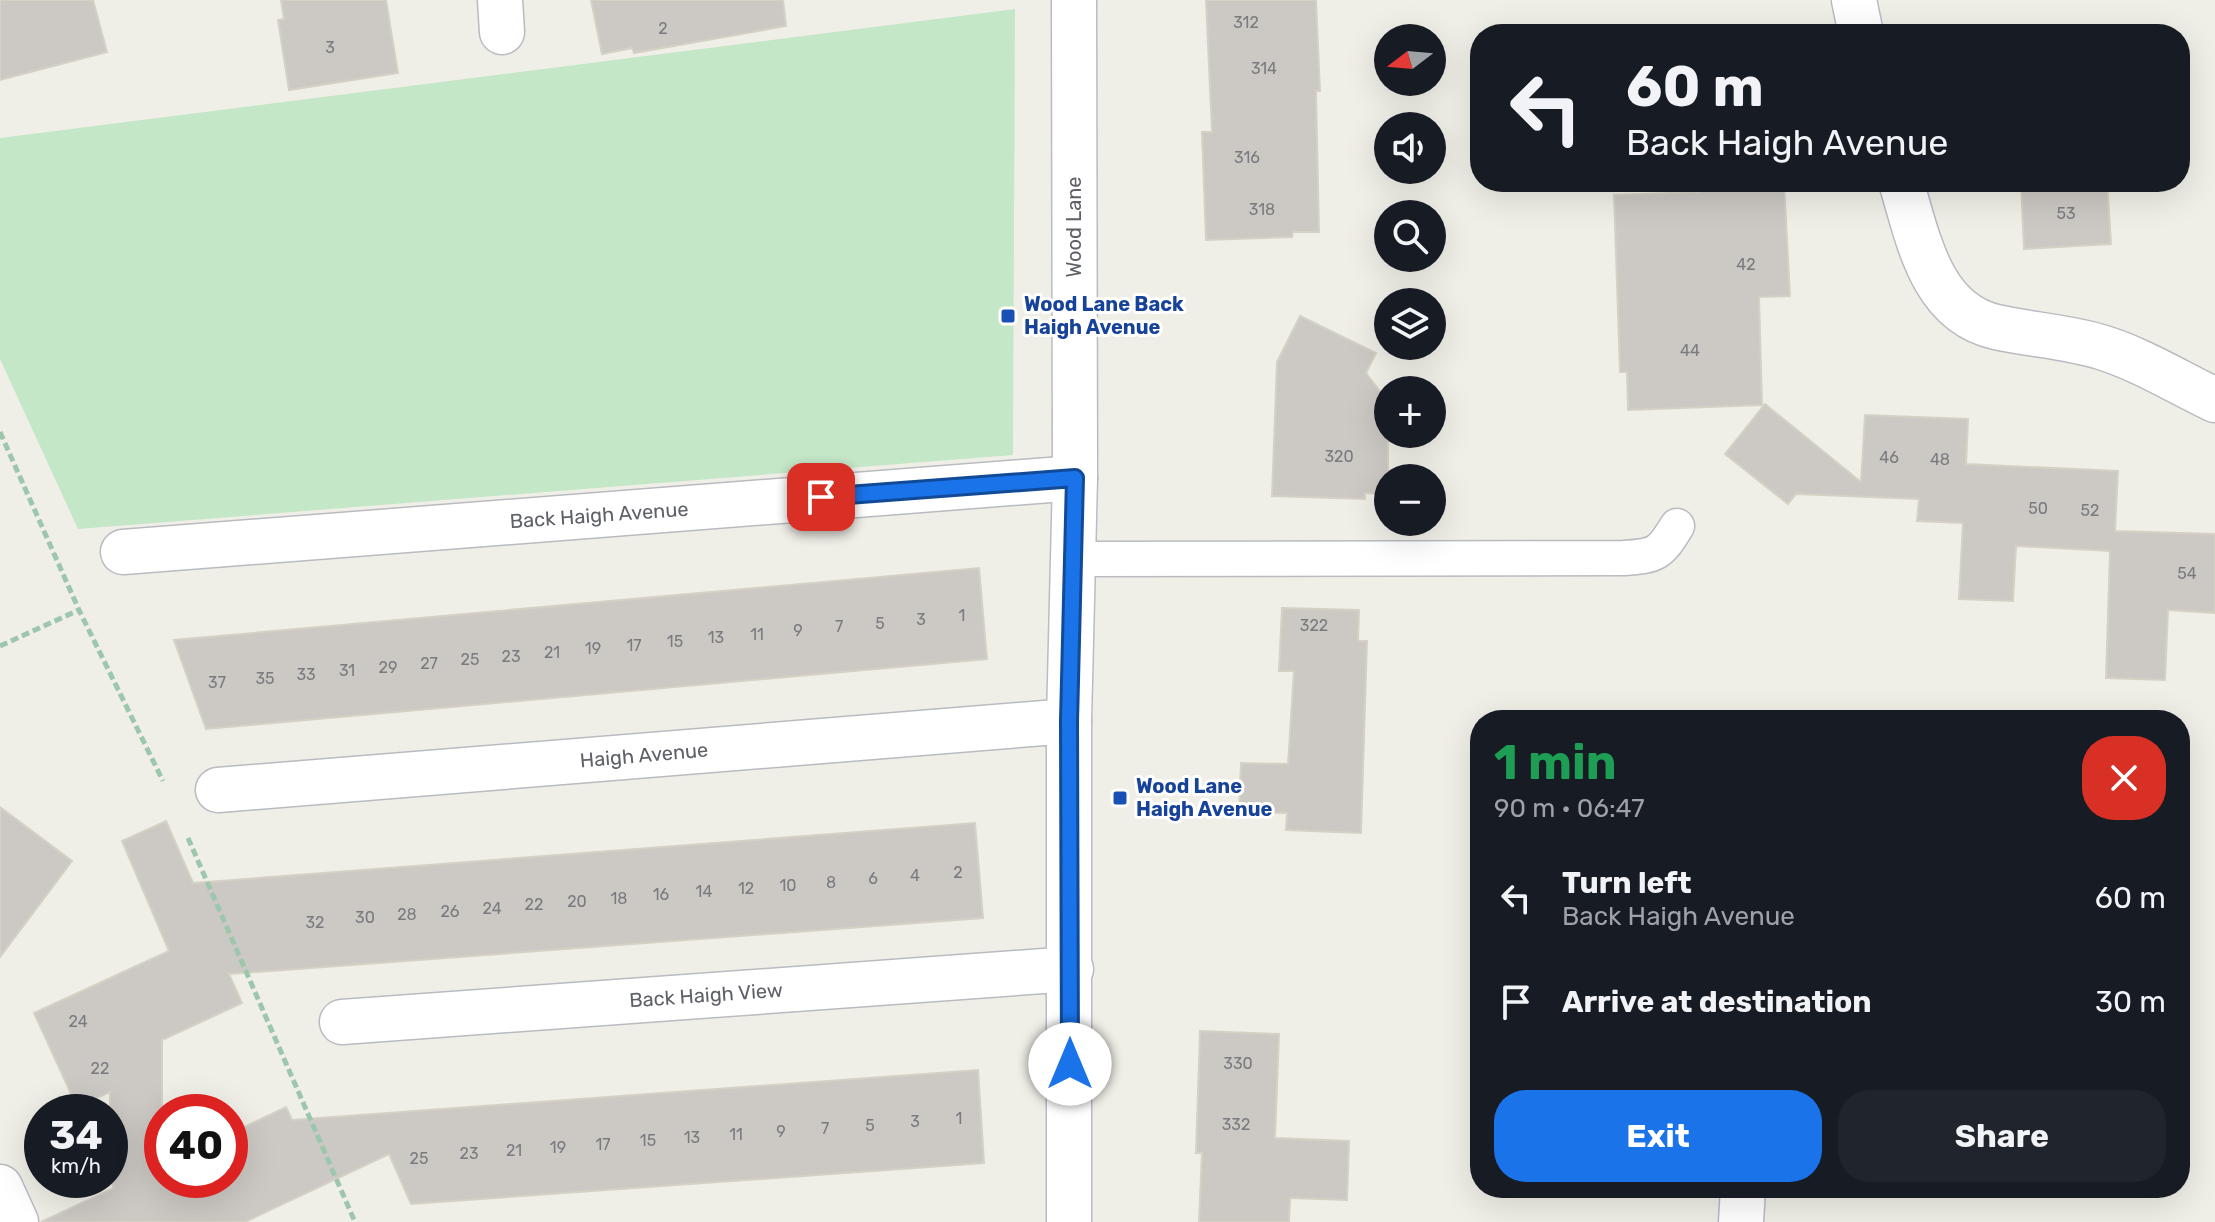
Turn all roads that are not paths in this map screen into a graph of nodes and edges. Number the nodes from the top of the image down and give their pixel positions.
1 (1074, 0) edge
2 (1854, 0) edge
3 (1859, 24) edge
4 (1904, 192) edge
5 (2215, 400) edge
6 (1075, 478) junction
7 (1677, 526) dead end
8 (123, 552) dead end
9 (1073, 559) junction
10 (1069, 721) junction
11 (218, 790) dead end
12 (1071, 969) junction
13 (342, 1022) dead end
14 (0, 1187) edge
15 (1742, 1198) edge
16 (16, 1222) edge
17 (1069, 1222) edge
18 (1741, 1222) edge

1 - 6 street, Wood Lane
2 - 3 street
4 - 5 street
6 - 8 street, Back Haigh Avenue
6 - 9 street, Wood Lane
7 - 9 lane
9 - 10 street, Wood Lane
10 - 11 street, Haigh Avenue
10 - 12 street, Wood Lane
12 - 13 street, Back Haigh View
12 - 17 street, Wood Lane
14 - 16 street
15 - 18 street

